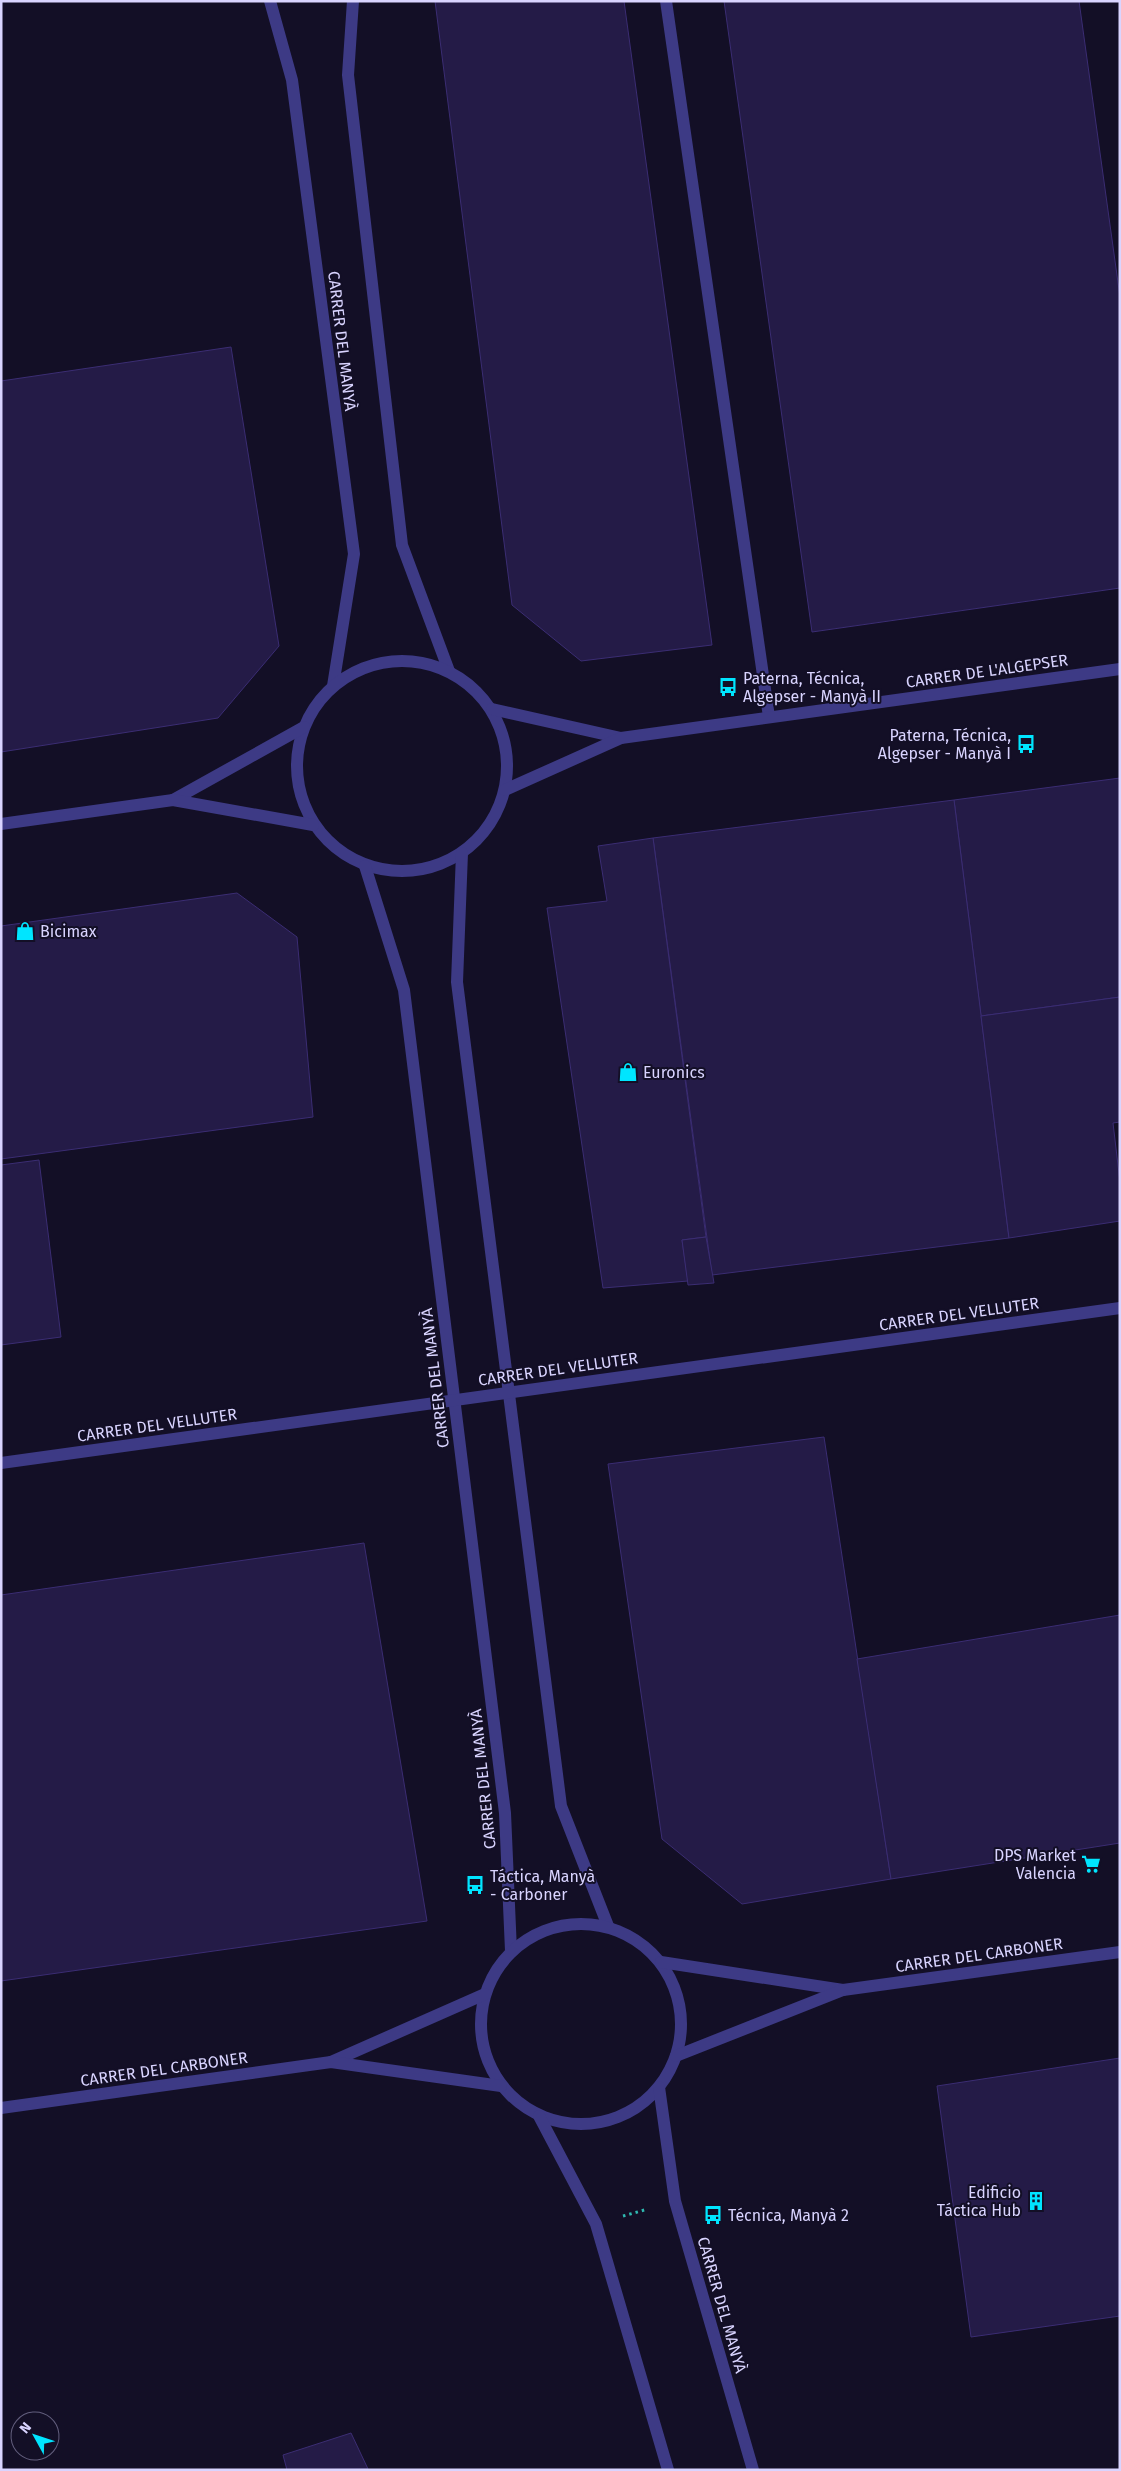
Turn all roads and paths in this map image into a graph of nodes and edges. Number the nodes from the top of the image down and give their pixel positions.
1 (270, 1) edge
2 (353, 1) edge
3 (666, 1) edge
4 (1120, 669) edge
5 (449, 671) junction
6 (333, 686) junction
7 (492, 709) junction
8 (769, 717) junction
9 (304, 727) junction
10 (621, 738) junction
11 (505, 790) junction
12 (173, 800) junction
13 (1, 824) edge
14 (313, 825) junction
15 (462, 853) junction
16 (365, 866) junction
17 (1120, 1308) edge
18 (509, 1392) junction
19 (454, 1400) junction
20 (1, 1463) edge
21 (608, 1926) junction
22 (511, 1951) junction
23 (1120, 1952) edge
24 (661, 1962) junction
25 (843, 1990) junction
26 (484, 1994) junction
27 (676, 2056) junction
28 (331, 2062) junction
29 (501, 2086) junction
30 (659, 2088) junction
31 (1, 2108) edge
32 (540, 2116) junction
33 (675, 2201) junction
34 (596, 2224) junction
35 (668, 2470) edge
36 (753, 2470) edge

1 - 6 street, CARRER DEL MANYÀ
2 - 5 street
3 - 8 street
4 - 8 street, CARRER DE L'ALGEPSER
5 - 6 street
5 - 7 street
6 - 9 street
7 - 10 street
7 - 11 street
8 - 10 street, CARRER DE L'ALGEPSER
9 - 12 street
9 - 14 street
10 - 11 street
11 - 15 street
12 - 13 street
12 - 14 street
14 - 16 street
15 - 16 street
15 - 18 street
16 - 19 street, CARRER DEL MANYÀ
17 - 18 street, CARRER DEL VELLUTER
18 - 19 street, CARRER DEL VELLUTER
18 - 21 street
19 - 20 street, CARRER DEL VELLUTER
19 - 22 street, CARRER DEL MANYÀ
21 - 22 street
21 - 24 street
22 - 26 street
23 - 25 street, CARRER DEL CARBONER
24 - 25 street, CARRER DEL CARBONER
24 - 27 street
25 - 27 street, CARRER DEL CARBONER
26 - 28 street, CARRER DEL CARBONER
26 - 29 street
27 - 30 street
28 - 29 street, CARRER DEL CARBONER
28 - 31 street, CARRER DEL CARBONER
29 - 32 street
30 - 32 street
30 - 33 street, CARRER DEL MANYÀ
32 - 34 street
33 - 34 path
33 - 36 street, CARRER DEL MANYÀ
34 - 35 street

